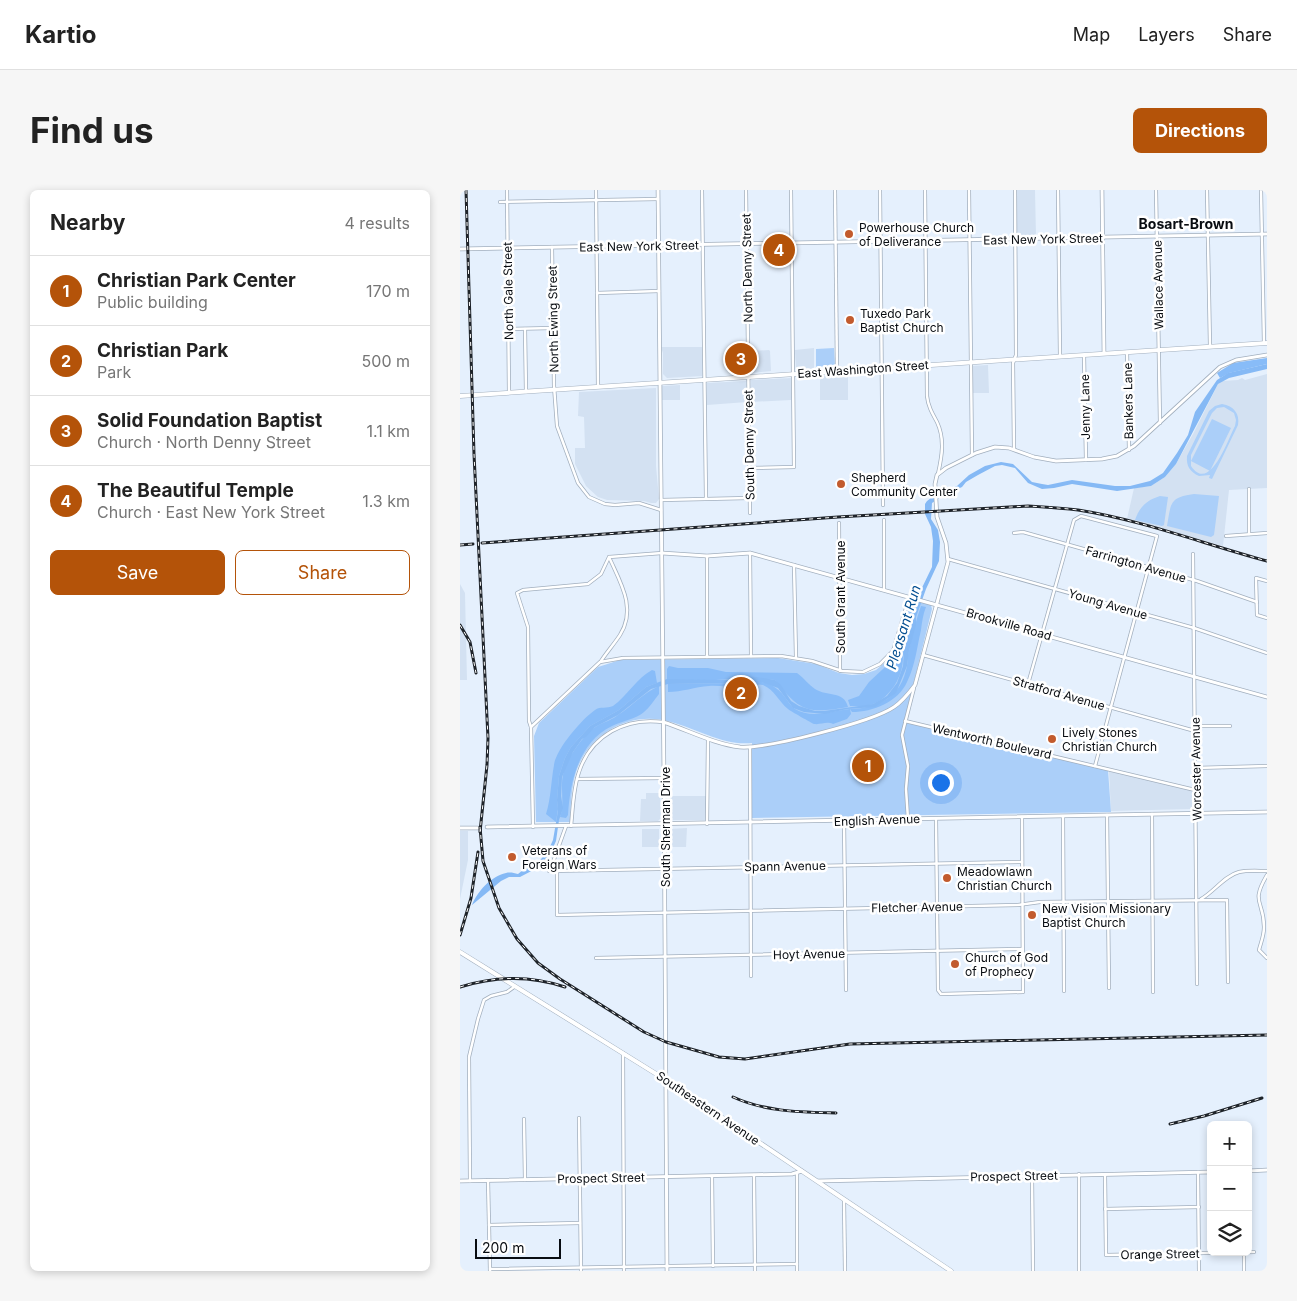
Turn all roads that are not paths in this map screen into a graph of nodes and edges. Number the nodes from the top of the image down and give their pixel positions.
1 (507, 190) edge
2 (596, 190) edge
3 (658, 190) edge
4 (702, 190) edge
5 (746, 190) edge
6 (791, 190) edge
7 (835, 190) edge
8 (880, 190) edge
9 (925, 190) edge
10 (970, 190) edge
11 (1014, 190) edge
12 (1058, 190) edge
13 (1102, 190) edge
14 (1156, 190) edge
15 (1207, 190) edge
16 (1261, 190) edge
17 (658, 199) junction
18 (596, 201) junction
19 (500, 202) dead end
20 (507, 203) junction
21 (1262, 234) junction
22 (1267, 234) edge
23 (1208, 235) junction
24 (1157, 236) junction
25 (1103, 238) junction
26 (1059, 239) junction
27 (970, 240) junction
28 (1015, 240) junction
29 (925, 241) junction
30 (836, 242) junction
31 (880, 242) junction
32 (791, 243) junction
33 (703, 244) junction
34 (747, 244) junction
35 (658, 245) junction
36 (596, 246) junction
37 (507, 248) junction
38 (552, 248) junction
39 (460, 249) edge
40 (659, 292) junction
41 (597, 293) junction
42 (553, 328) junction
43 (508, 329) junction
44 (525, 329) junction
45 (1265, 343) edge
46 (1210, 346) junction
47 (1158, 349) junction
48 (1127, 352) junction
49 (1104, 353) junction
50 (1084, 355) junction
51 (1267, 355) edge
52 (1060, 356) junction
53 (1014, 359) junction
54 (971, 362) junction
55 (926, 365) junction
56 (882, 368) junction
57 (837, 371) junction
58 (793, 374) junction
59 (748, 377) junction
60 (704, 380) junction
61 (659, 383) junction
62 (598, 387) junction
63 (554, 390) junction
64 (526, 392) junction
65 (509, 393) junction
66 (460, 396) edge
67 (1160, 423) junction
68 (1014, 450) junction
69 (1129, 450) junction
70 (972, 455) junction
71 (1086, 460) junction
72 (750, 468) junction
73 (937, 475) junction
74 (1249, 489) dead end
75 (706, 498) junction
76 (750, 498) junction
77 (661, 500) junction
78 (883, 505) dead end
79 (661, 510) junction
80 (750, 513) dead end
81 (884, 520) dead end
82 (839, 524) dead end
83 (1014, 533) dead end
84 (1267, 533) edge
85 (1250, 534) junction
86 (1226, 536) dead end
87 (1066, 544) junction
88 (662, 553) junction
89 (750, 553) junction
90 (1193, 554) dead end
91 (707, 556) junction
92 (608, 557) junction
93 (948, 559) junction
94 (794, 565) junction
95 (1149, 568) junction
96 (840, 577) junction
97 (1194, 580) junction
98 (1267, 581) edge
99 (1054, 589) junction
100 (884, 590) junction
101 (910, 597) junction
102 (1256, 602) junction
103 (937, 604) junction
104 (1137, 612) junction
105 (1267, 618) edge
106 (1194, 628) junction
107 (1042, 634) junction
108 (1267, 653) edge
109 (923, 655) junction
110 (751, 656) junction
111 (707, 657) junction
112 (796, 657) junction
113 (1124, 657) junction
114 (663, 658) junction
115 (600, 662) junction
116 (840, 671) junction
117 (1195, 677) junction
118 (1028, 684) junction
119 (915, 685) junction
120 (1267, 697) edge
121 (1111, 708) junction
122 (905, 721) junction
123 (663, 722) junction
124 (1195, 726) junction
125 (1230, 726) dead end
126 (531, 727) junction
127 (1195, 732) junction
128 (708, 738) junction
129 (750, 747) junction
130 (1095, 766) junction
131 (1267, 766) edge
132 (1195, 768) junction
133 (664, 778) junction
134 (577, 779) junction
135 (1196, 790) junction
136 (1267, 812) edge
137 (1196, 813) junction
138 (1152, 814) junction
139 (1107, 815) junction
140 (1022, 817) junction
141 (1063, 817) junction
142 (908, 819) junction
143 (936, 819) junction
144 (844, 820) junction
145 (750, 823) junction
146 (707, 824) junction
147 (664, 825) junction
148 (564, 826) junction
149 (571, 826) junction
150 (487, 827) dead end
151 (533, 827) junction
152 (460, 828) edge
153 (478, 828) dead end
154 (1022, 862) junction
155 (936, 863) junction
156 (845, 865) junction
157 (750, 867) junction
158 (665, 869) junction
159 (557, 870) junction
160 (549, 871) dead end
161 (1267, 871) edge
162 (1267, 875) edge
163 (1197, 900) junction
164 (1152, 901) junction
165 (1108, 902) junction
166 (1064, 903) junction
167 (1022, 904) junction
168 (936, 907) junction
169 (845, 909) junction
170 (750, 911) junction
171 (665, 913) junction
172 (1023, 949) junction
173 (937, 951) junction
174 (460, 952) edge
175 (846, 953) junction
176 (750, 955) junction
177 (665, 956) junction
178 (596, 958) dead end
179 (1267, 958) edge
180 (751, 976) dead end
181 (1228, 982) dead end
182 (1197, 984) dead end
183 (514, 987) junction
184 (1109, 988) dead end
185 (846, 990) dead end
186 (1064, 991) dead end
187 (1153, 992) dead end
188 (623, 1053) junction
189 (666, 1080) junction
190 (579, 1118) dead end
191 (524, 1119) dead end
192 (1267, 1170) edge
193 (802, 1171) junction
194 (1252, 1171) edge
195 (1198, 1172) junction
196 (1207, 1172) edge
197 (797, 1174) junction
198 (1079, 1174) junction
199 (1105, 1174) junction
200 (754, 1175) junction
201 (712, 1176) junction
202 (1032, 1176) junction
203 (667, 1177) junction
204 (623, 1178) junction
205 (580, 1179) junction
206 (470, 1180) junction
207 (488, 1180) junction
208 (525, 1180) junction
209 (460, 1181) edge
210 (817, 1181) junction
211 (844, 1200) junction
212 (1199, 1207) junction
213 (1105, 1210) junction
214 (580, 1224) junction
215 (489, 1225) junction
216 (1199, 1253) junction
217 (1207, 1253) edge
218 (1244, 1256) edge
219 (797, 1264) junction
220 (755, 1265) junction
221 (713, 1266) junction
222 (580, 1269) edge
223 (624, 1269) edge
224 (667, 1269) edge
225 (490, 1270) edge
226 (755, 1271) edge
227 (797, 1271) edge
228 (845, 1271) edge
229 (951, 1271) edge
230 (1033, 1271) edge
231 (1079, 1271) edge
232 (1199, 1271) edge
233 (1244, 1271) edge

1 - 20 street, North Gale Street
2 - 18 street
3 - 17 main road, South Sherman Drive
4 - 33 street
5 - 34 street, North Denny Street
6 - 32 street
7 - 30 street
8 - 31 street
9 - 29 street
10 - 27 street
11 - 28 street
12 - 26 street
13 - 25 main road
14 - 24 street, Wallace Avenue
15 - 23 street
16 - 21 street
17 - 18 street
17 - 35 main road, South Sherman Drive
18 - 20 street
18 - 36 street
19 - 20 street
20 - 37 street, North Gale Street
21 - 22 main road, East New York Street
21 - 23 main road, East New York Street
21 - 45 street
23 - 24 main road, East New York Street
23 - 46 street
24 - 25 main road, East New York Street
24 - 47 street, Wallace Avenue
25 - 26 main road, East New York Street
25 - 49 main road
26 - 28 main road, East New York Street
26 - 52 street
27 - 28 main road, East New York Street
27 - 29 main road, East New York Street
27 - 54 street
28 - 53 street
29 - 31 main road, East New York Street
29 - 55 street
30 - 31 main road, East New York Street
30 - 32 main road, East New York Street
30 - 57 street
31 - 56 street
32 - 34 main road, East New York Street
32 - 58 street
33 - 34 main road, East New York Street
33 - 35 main road, East New York Street
33 - 60 street
34 - 59 street, North Denny Street
35 - 36 main road, East New York Street
35 - 40 main road, South Sherman Drive
36 - 38 main road, East New York Street
36 - 41 street
37 - 38 main road, East New York Street
37 - 39 main road, East New York Street
37 - 43 street, North Gale Street
38 - 42 street, North Ewing Street
40 - 41 street
40 - 61 main road, South Sherman Drive
41 - 62 street
42 - 44 street
42 - 63 street, North Ewing Street
43 - 44 street
43 - 65 street, North Gale Street
44 - 64 street
45 - 46 main road, East Washington Street
46 - 47 main road, East Washington Street
47 - 48 main road, East Washington Street
47 - 67 street, Wallace Avenue
48 - 49 main road, East Washington Street
48 - 69 street, Bankers Lane
49 - 50 main road, East Washington Street
50 - 52 main road, East Washington Street
50 - 71 street, Jenny Lane
51 - 67 main road
52 - 53 main road, East Washington Street
53 - 54 main road, East Washington Street
53 - 68 street
54 - 55 main road, East Washington Street
54 - 70 street
55 - 56 main road, East Washington Street
55 - 73 street
56 - 57 main road, East Washington Street
56 - 78 street
57 - 58 main road, East Washington Street
58 - 59 main road, East Washington Street
58 - 72 street
59 - 60 main road, East Washington Street
59 - 72 street, South Denny Street
60 - 61 main road, East Washington Street
60 - 75 street
61 - 62 main road, East Washington Street
61 - 77 main road, South Sherman Drive
62 - 63 main road, East Washington Street
63 - 64 main road, East Washington Street
63 - 79 street, North Ewing Street
64 - 65 main road, East Washington Street
65 - 66 main road, East Washington Street
67 - 69 main road
68 - 70 main road
68 - 71 main road
69 - 71 main road
70 - 73 main road
72 - 76 street, South Denny Street
73 - 93 main road
74 - 85 street
75 - 76 street
75 - 77 street
76 - 80 street, South Denny Street
77 - 79 main road, South Sherman Drive
79 - 88 main road, South Sherman Drive
81 - 100 street
82 - 96 street, South Grant Avenue
83 - 87 street, Farrington Avenue
84 - 85 street
85 - 86 street
87 - 95 street, Farrington Avenue
87 - 95 street
87 - 99 street
88 - 91 main road, Brookville Road
88 - 92 street
88 - 114 main road, South Sherman Drive
89 - 91 main road, Brookville Road
89 - 94 main road, Brookville Road
89 - 110 street
90 - 97 street, Worcester Avenue
91 - 111 street
92 - 115 street
92 - 126 street
93 - 99 street, Young Avenue
93 - 103 main road
94 - 96 main road, Brookville Road
94 - 112 street
95 - 97 street, Farrington Avenue
95 - 104 street
96 - 100 main road, Brookville Road
96 - 116 street, South Grant Avenue
97 - 102 street, Farrington Avenue
97 - 106 street, Worcester Avenue
98 - 102 street
99 - 104 street, Young Avenue
99 - 107 street
100 - 101 main road, Brookville Road
101 - 103 main road, Brookville Road
101 - 116 street
102 - 105 street
103 - 107 main road, Brookville Road
103 - 109 main road
104 - 106 street, Young Avenue
104 - 113 street
106 - 108 street, Young Avenue
106 - 117 street, Worcester Avenue
107 - 113 main road, Brookville Road
107 - 118 street
109 - 118 street, Stratford Avenue
109 - 119 main road
110 - 111 street
110 - 112 street
111 - 114 street
112 - 116 street
113 - 117 main road, Brookville Road
113 - 121 street
114 - 115 street
114 - 123 main road, South Sherman Drive
115 - 126 street
117 - 120 main road, Brookville Road
117 - 124 street, Worcester Avenue
118 - 121 street, Stratford Avenue
119 - 122 street
119 - 129 main road
121 - 127 street, Stratford Avenue
121 - 130 street
122 - 130 street, Wentworth Boulevard
122 - 142 street
123 - 128 main road
123 - 133 main road, South Sherman Drive
123 - 134 street
124 - 125 street
124 - 127 street, Worcester Avenue
126 - 151 street
127 - 132 street, Worcester Avenue
128 - 129 main road
128 - 146 street
129 - 145 street
130 - 135 street, Wentworth Boulevard
131 - 132 street
132 - 135 street, Worcester Avenue
133 - 134 street
133 - 147 main road, South Sherman Drive
134 - 149 street
135 - 137 street, Worcester Avenue
136 - 137 main road, English Avenue
137 - 138 main road, English Avenue
137 - 163 street, Worcester Avenue
138 - 139 main road, English Avenue
138 - 164 street
139 - 141 main road, English Avenue
139 - 165 street
140 - 141 main road, English Avenue
140 - 143 main road, English Avenue
140 - 154 street
141 - 166 street
142 - 143 main road, English Avenue
142 - 144 main road, English Avenue
143 - 155 street
144 - 145 main road, English Avenue
144 - 156 street
145 - 146 main road, English Avenue
145 - 157 street
146 - 147 main road, English Avenue
147 - 149 main road, English Avenue
147 - 158 main road, South Sherman Drive
148 - 149 main road, English Avenue
148 - 151 main road, English Avenue
148 - 159 street
150 - 151 main road, English Avenue
152 - 153 main road
154 - 155 street, Spann Avenue
154 - 167 street
155 - 156 street, Spann Avenue
155 - 168 street
156 - 157 street, Spann Avenue
156 - 169 street
157 - 158 street, Spann Avenue
157 - 170 street
158 - 159 street, Spann Avenue
158 - 171 main road, South Sherman Drive
159 - 160 street, Spann Avenue
159 - 171 street, Fletcher Avenue
161 - 163 street, Fletcher Avenue
162 - 179 street
163 - 164 street, Fletcher Avenue
163 - 181 street
163 - 182 street, Worcester Avenue
164 - 165 street, Fletcher Avenue
164 - 187 street
165 - 166 street, Fletcher Avenue
165 - 184 street
166 - 167 street, Fletcher Avenue
166 - 186 street
167 - 168 street, Fletcher Avenue
167 - 172 street
168 - 169 street, Fletcher Avenue
168 - 173 street
169 - 170 street, Fletcher Avenue
169 - 175 street
170 - 171 street, Fletcher Avenue
170 - 176 street
171 - 177 main road, South Sherman Drive
172 - 173 street, Hoyt Avenue
172 - 173 street
173 - 175 street, Hoyt Avenue
174 - 183 main road, Southeastern Avenue
175 - 176 street, Hoyt Avenue
175 - 185 street
176 - 177 street, Hoyt Avenue
176 - 180 street
177 - 178 street, Hoyt Avenue
177 - 189 main road, South Sherman Drive
183 - 188 main road, Southeastern Avenue
183 - 206 street
188 - 189 main road, Southeastern Avenue
188 - 204 street
189 - 193 main road, Southeastern Avenue
189 - 203 main road, South Sherman Drive
190 - 205 street
191 - 208 street
192 - 194 main road
193 - 197 main road, Prospect Street
193 - 210 main road, Southeastern Avenue
195 - 196 main road, Prospect Street
195 - 199 main road, Prospect Street
195 - 212 street
197 - 200 main road, Prospect Street
197 - 219 street
198 - 199 main road, Prospect Street
198 - 202 main road, Prospect Street
198 - 231 street
199 - 213 street
200 - 201 main road, Prospect Street
200 - 220 street
201 - 203 main road, Prospect Street
201 - 221 street
202 - 210 main road, Prospect Street
202 - 230 street
203 - 204 main road, Prospect Street
203 - 224 main road, South Sherman Drive
204 - 205 main road, Prospect Street
204 - 223 street
205 - 208 main road, Prospect Street
205 - 214 street
206 - 207 main road, Prospect Street
206 - 209 main road, Prospect Street
207 - 208 main road, Prospect Street
207 - 215 street
210 - 211 main road, Southeastern Avenue
211 - 228 street
211 - 229 main road, Southeastern Avenue
212 - 213 street
212 - 216 street
213 - 216 street, Orange Street
214 - 215 street
214 - 222 street
215 - 225 street
216 - 217 street, Orange Street
216 - 232 street
218 - 233 street
219 - 220 street
219 - 227 street
220 - 221 street
220 - 226 street
221 - 224 street
222 - 223 street
222 - 225 street
223 - 224 street

